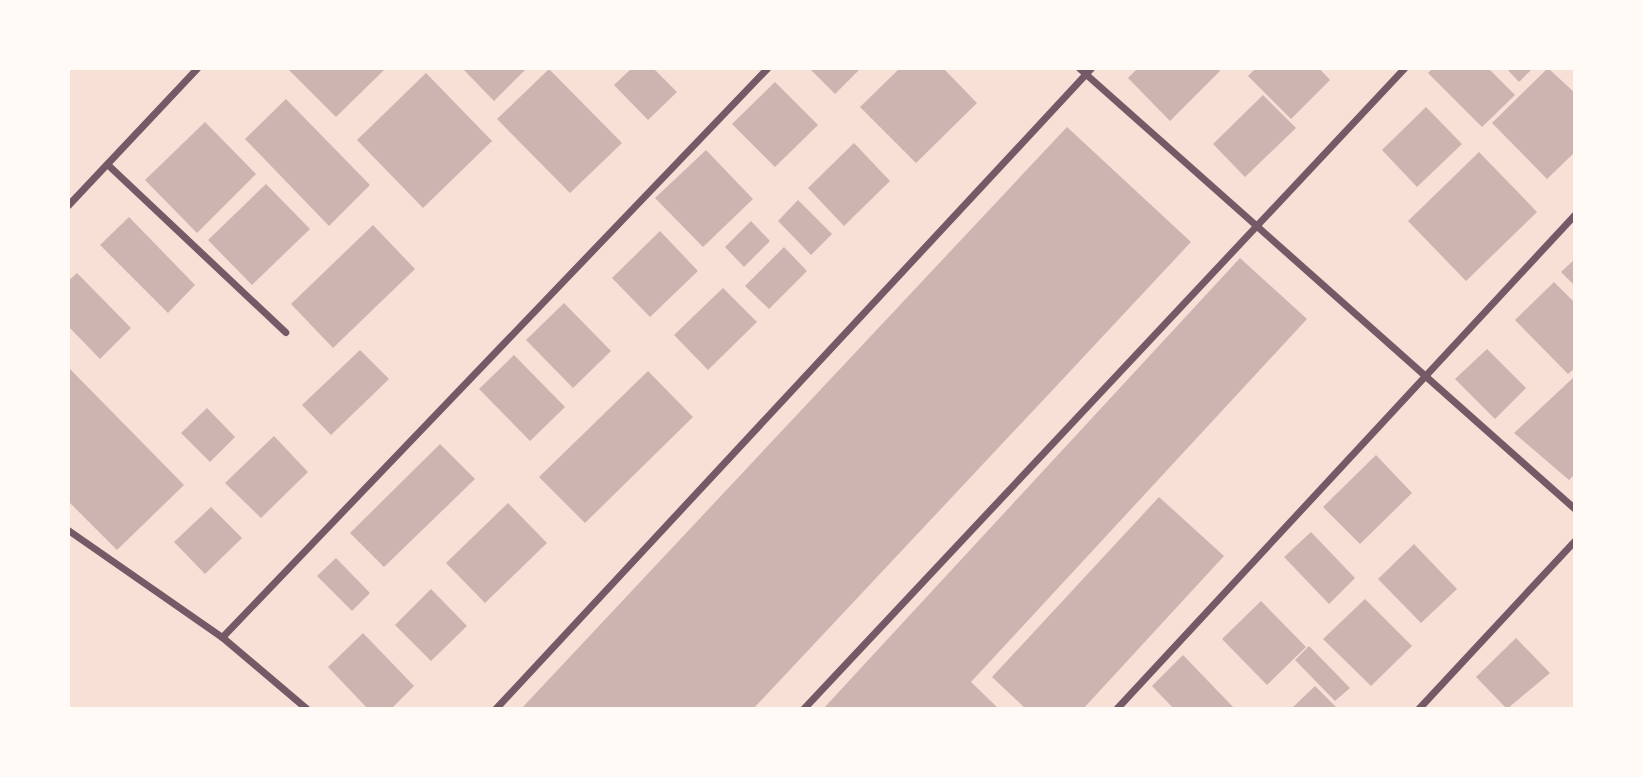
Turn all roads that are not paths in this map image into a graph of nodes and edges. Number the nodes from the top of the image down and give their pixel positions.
1 (197, 68) edge
2 (767, 68) edge
3 (1404, 68) edge
4 (1085, 70) edge
5 (107, 164) junction
6 (68, 205) edge
7 (1575, 214) edge
8 (1256, 226) junction
9 (285, 332) dead end
10 (1422, 376) junction
11 (1575, 509) edge
12 (68, 530) edge
13 (1575, 540) edge
14 (222, 637) junction
15 (307, 709) edge
16 (495, 709) edge
17 (803, 709) edge
18 (1116, 709) edge
19 (1418, 709) edge

1 - 5 street
2 - 14 street
3 - 8 street
4 - 8 street
4 - 16 street
5 - 6 street
5 - 9 street
7 - 10 street
8 - 10 street
8 - 17 street
10 - 11 street
10 - 18 street
12 - 14 street
13 - 19 street
14 - 15 street

